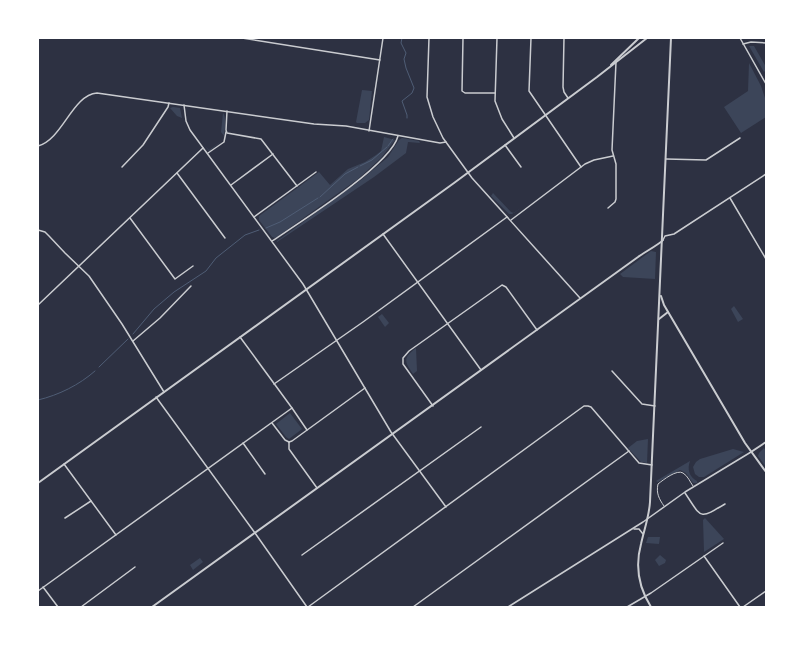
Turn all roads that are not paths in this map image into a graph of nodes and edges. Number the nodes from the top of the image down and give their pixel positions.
1 (242, 38) edge
2 (383, 38) edge
3 (429, 38) edge
4 (463, 38) edge
5 (496, 38) edge
6 (531, 38) edge
7 (564, 38) edge
8 (639, 38) edge
9 (647, 38) edge
10 (671, 38) edge
11 (740, 38) edge
12 (643, 41) junction
13 (766, 43) edge
14 (743, 44) junction
15 (380, 60) junction
16 (616, 62) junction
17 (766, 84) edge
18 (494, 93) junction
19 (568, 98) junction
20 (169, 103) junction
21 (184, 105) junction
22 (227, 111) junction
23 (546, 115) junction
24 (369, 131) junction
25 (226, 132) junction
26 (398, 136) junction
27 (514, 138) junction
28 (740, 138) dead end
29 (446, 142) junction
30 (505, 145) junction
31 (38, 146) edge
32 (203, 148) junction
33 (207, 154) junction
34 (273, 154) junction
35 (613, 156) junction
36 (666, 159) junction
37 (122, 166) dead end
38 (521, 167) dead end
39 (581, 167) junction
40 (316, 172) dead end
41 (468, 172) junction
42 (177, 173) junction
43 (766, 174) edge
44 (230, 185) junction
45 (297, 186) junction
46 (730, 198) junction
47 (608, 208) dead end
48 (507, 216) junction
49 (254, 217) junction
50 (130, 218) junction
51 (510, 220) junction
52 (38, 230) edge
53 (383, 234) junction
54 (225, 238) dead end
55 (663, 240) junction
56 (272, 242) junction
57 (766, 259) edge
58 (79, 266) junction
59 (193, 266) dead end
60 (418, 282) junction
61 (191, 286) dead end
62 (306, 290) junction
63 (660, 292) junction
64 (580, 299) junction
65 (38, 305) edge
66 (668, 312) junction
67 (659, 320) junction
68 (448, 324) junction
69 (537, 330) junction
70 (240, 337) junction
71 (336, 340) junction
72 (133, 341) junction
73 (481, 370) junction
74 (612, 371) dead end
75 (274, 384) junction
76 (365, 388) junction
77 (164, 392) junction
78 (156, 397) junction
79 (432, 406) junction
80 (655, 406) junction
81 (292, 408) junction
82 (272, 423) junction
83 (481, 427) dead end
84 (307, 430) junction
85 (393, 434) junction
86 (288, 442) junction
87 (766, 442) edge
88 (243, 444) junction
89 (629, 451) junction
90 (751, 452) junction
91 (64, 464) junction
92 (652, 465) junction
93 (208, 469) junction
94 (419, 471) junction
95 (766, 472) edge
96 (265, 474) dead end
97 (38, 483) edge
98 (694, 487) junction
99 (317, 488) junction
100 (685, 492) junction
101 (91, 501) junction
102 (725, 504) dead end
103 (446, 507) junction
104 (664, 507) junction
105 (66, 518) dead end
106 (648, 518) junction
107 (632, 529) junction
108 (255, 533) junction
109 (116, 535) junction
110 (643, 535) junction
111 (723, 543) dead end
112 (302, 555) dead end
113 (704, 556) junction
114 (135, 567) dead end
115 (43, 588) junction
116 (38, 591) edge
117 (766, 591) edge
118 (645, 596) junction
119 (58, 607) edge
120 (81, 607) edge
121 (152, 607) edge
122 (307, 607) edge
123 (413, 607) edge
124 (508, 607) edge
125 (627, 607) edge
126 (651, 607) edge
127 (742, 607) edge

1 - 15 street
2 - 15 street
3 - 29 street
4 - 18 street
5 - 18 street
6 - 23 street
7 - 19 street
8 - 12 street
8 - 16 street
9 - 12 street
10 - 36 street
11 - 14 street
12 - 16 street
13 - 14 street
14 - 17 street
15 - 24 street
16 - 19 street
16 - 35 street
18 - 27 street
19 - 23 street
20 - 21 street
20 - 31 street
20 - 37 street
21 - 22 street
21 - 32 street
22 - 24 street
22 - 25 street
23 - 27 street
23 - 39 street
24 - 26 street
25 - 33 street
25 - 34 street
26 - 29 street
26 - 56 street
27 - 30 street
28 - 36 street
29 - 41 street
30 - 38 street
30 - 41 street
32 - 33 street
32 - 42 street
33 - 44 street
34 - 44 street
34 - 45 street
35 - 39 street
35 - 47 street
36 - 55 street
39 - 51 street
40 - 45 street
41 - 48 street
41 - 53 street
42 - 50 street
42 - 54 street
43 - 46 street
44 - 49 street
45 - 49 street
46 - 55 street
46 - 57 street
48 - 51 street
48 - 60 street
49 - 56 street
50 - 58 street
50 - 59 street
51 - 64 street
52 - 58 street
53 - 60 street
53 - 62 street
55 - 63 street
55 - 64 street
56 - 62 street
58 - 65 street
58 - 72 street
60 - 68 street
60 - 71 street
61 - 72 street
62 - 70 street
62 - 71 street
63 - 66 street
63 - 67 street
64 - 69 street
66 - 67 street
66 - 90 street
67 - 80 street
68 - 69 street
68 - 73 street
68 - 79 street
69 - 73 street
70 - 75 street
70 - 77 street
71 - 75 street
71 - 76 street
72 - 77 street
73 - 79 street
74 - 80 street
75 - 81 street
76 - 84 street
76 - 85 street
77 - 78 street
78 - 91 street
78 - 93 street
79 - 85 street
80 - 92 street
81 - 82 street
81 - 84 street
82 - 86 street
82 - 88 street
83 - 94 street
84 - 86 street
85 - 94 street
85 - 99 street
86 - 99 street
87 - 90 street
88 - 93 street
88 - 96 street
89 - 92 street
89 - 103 street
89 - 123 street
90 - 95 street
90 - 98 street
91 - 97 street
91 - 101 street
92 - 106 street
93 - 108 street
93 - 109 street
94 - 103 street
94 - 112 street
98 - 100 street
98 - 104 lane
99 - 108 street
100 - 102 street
100 - 104 street
101 - 105 street
101 - 109 street
103 - 122 street
104 - 106 street
106 - 107 street
106 - 110 street
107 - 110 street
107 - 124 street
108 - 121 street
108 - 122 street
109 - 115 street
110 - 118 street
111 - 113 street
113 - 118 street
113 - 127 street
114 - 120 street
115 - 116 street
115 - 119 street
117 - 127 street
118 - 125 street
118 - 126 street

